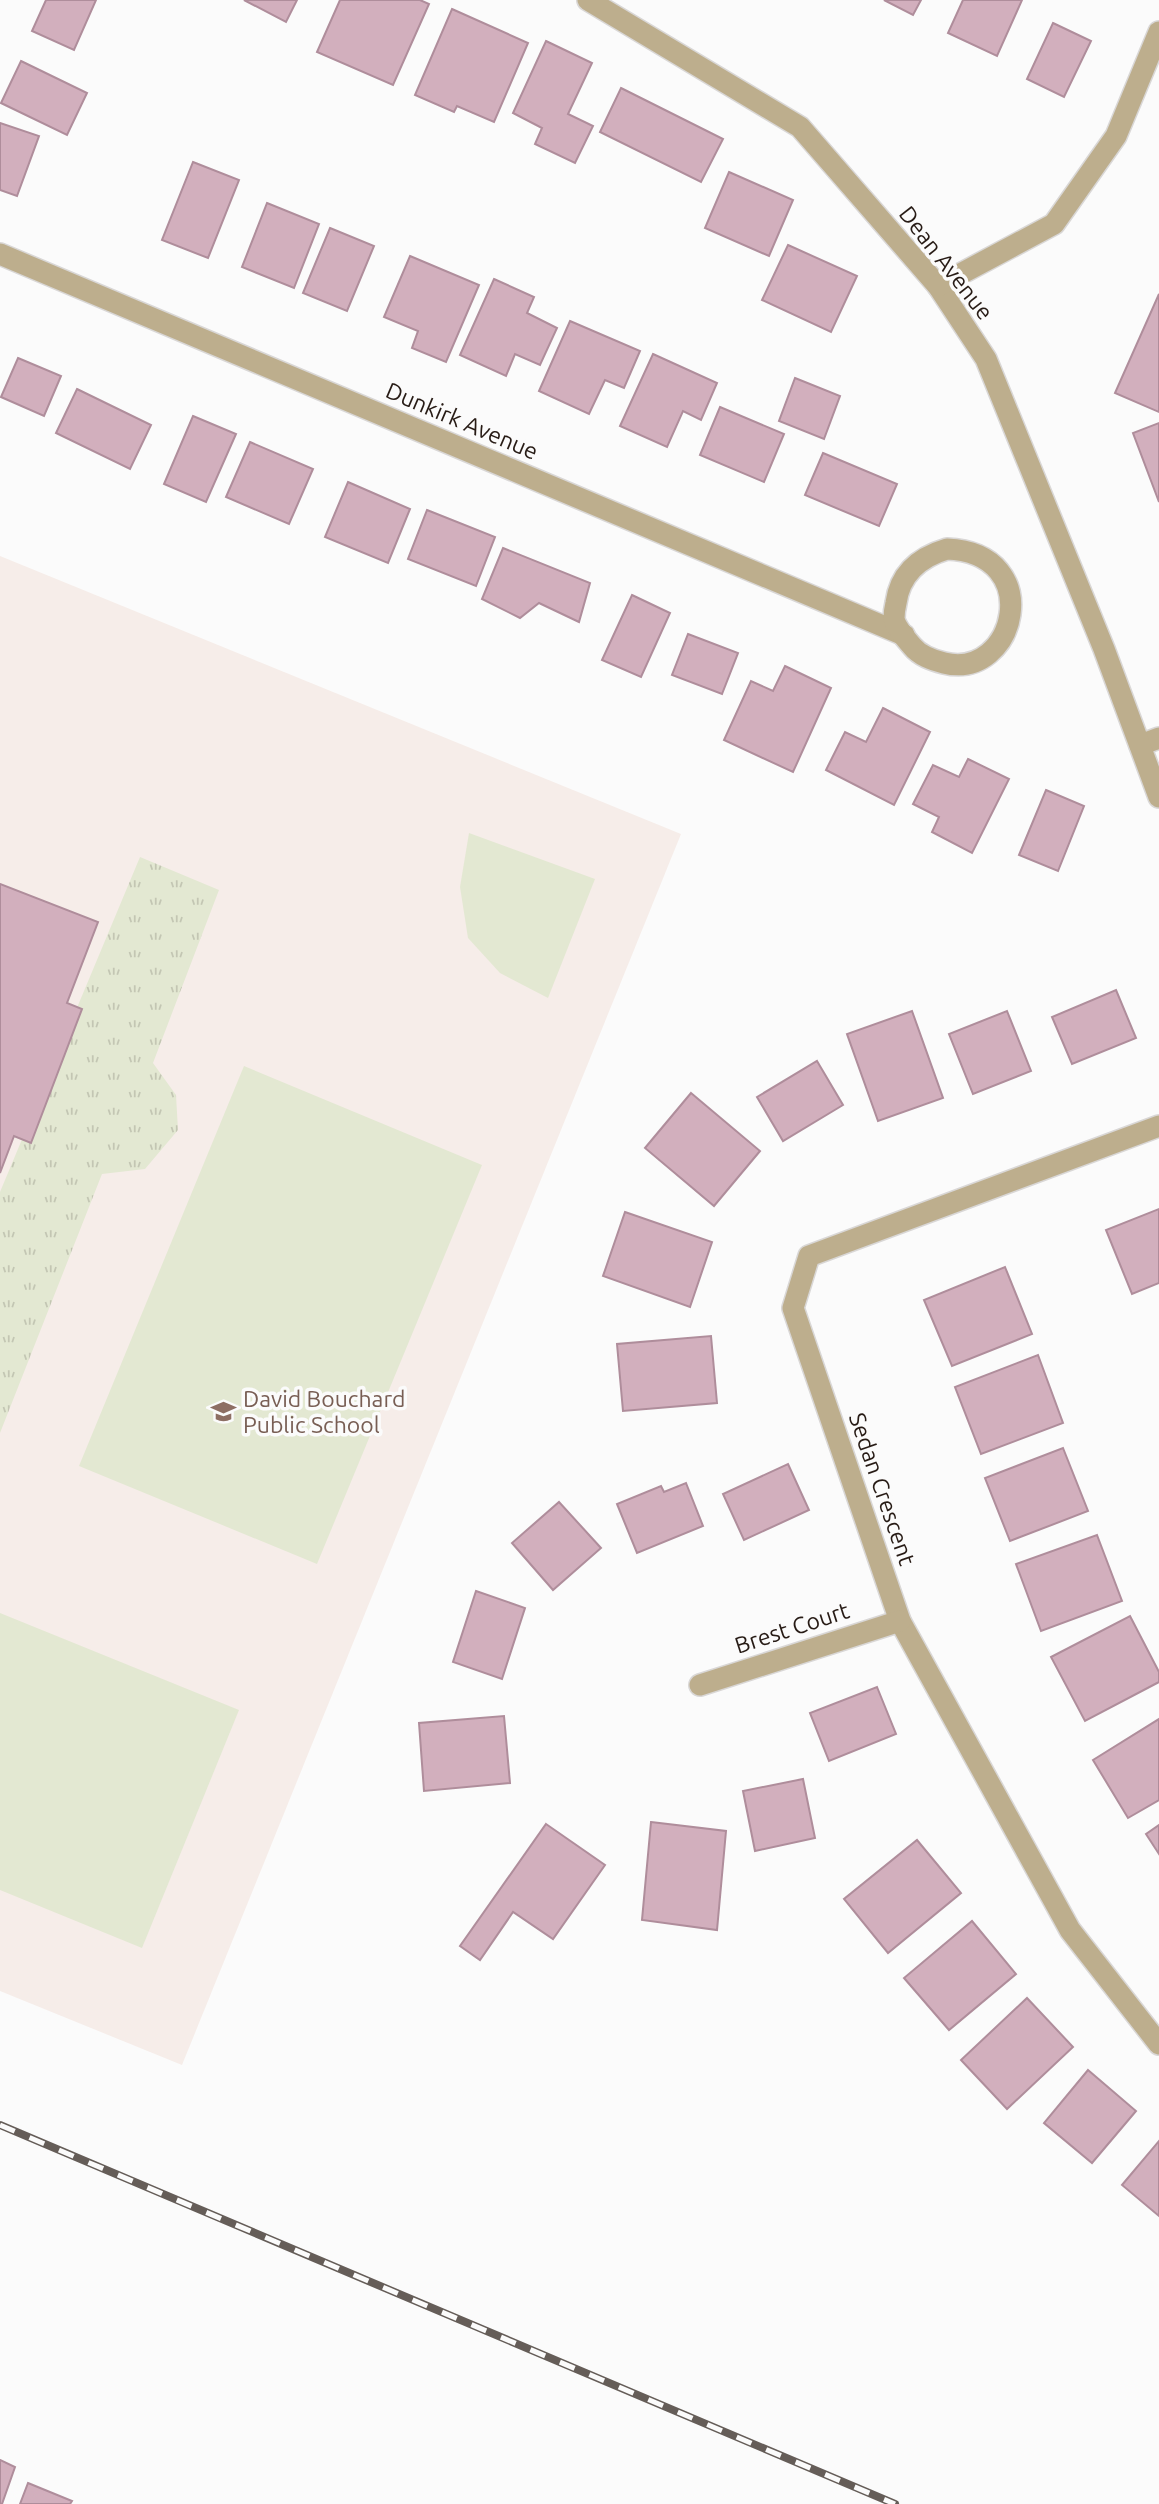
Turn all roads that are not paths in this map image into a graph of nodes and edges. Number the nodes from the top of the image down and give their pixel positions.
1 (587, 0) edge
2 (1159, 32) edge
3 (0, 254) edge
4 (938, 286) junction
5 (904, 635) junction
6 (1149, 742) edge
7 (1159, 797) edge
8 (1159, 1126) edge
9 (900, 1621) junction
10 (700, 1685) dead end
11 (1159, 2044) edge

1 - 4 street, Dean Avenue
2 - 4 street
3 - 5 street, Dunkirk Avenue
4 - 6 street, Dean Avenue
5 - 5 street, Dunkirk Avenue
6 - 7 street, Dean Avenue
8 - 9 street, Sedan Crescent
9 - 10 street, Brest Court
9 - 11 street, Sedan Crescent

